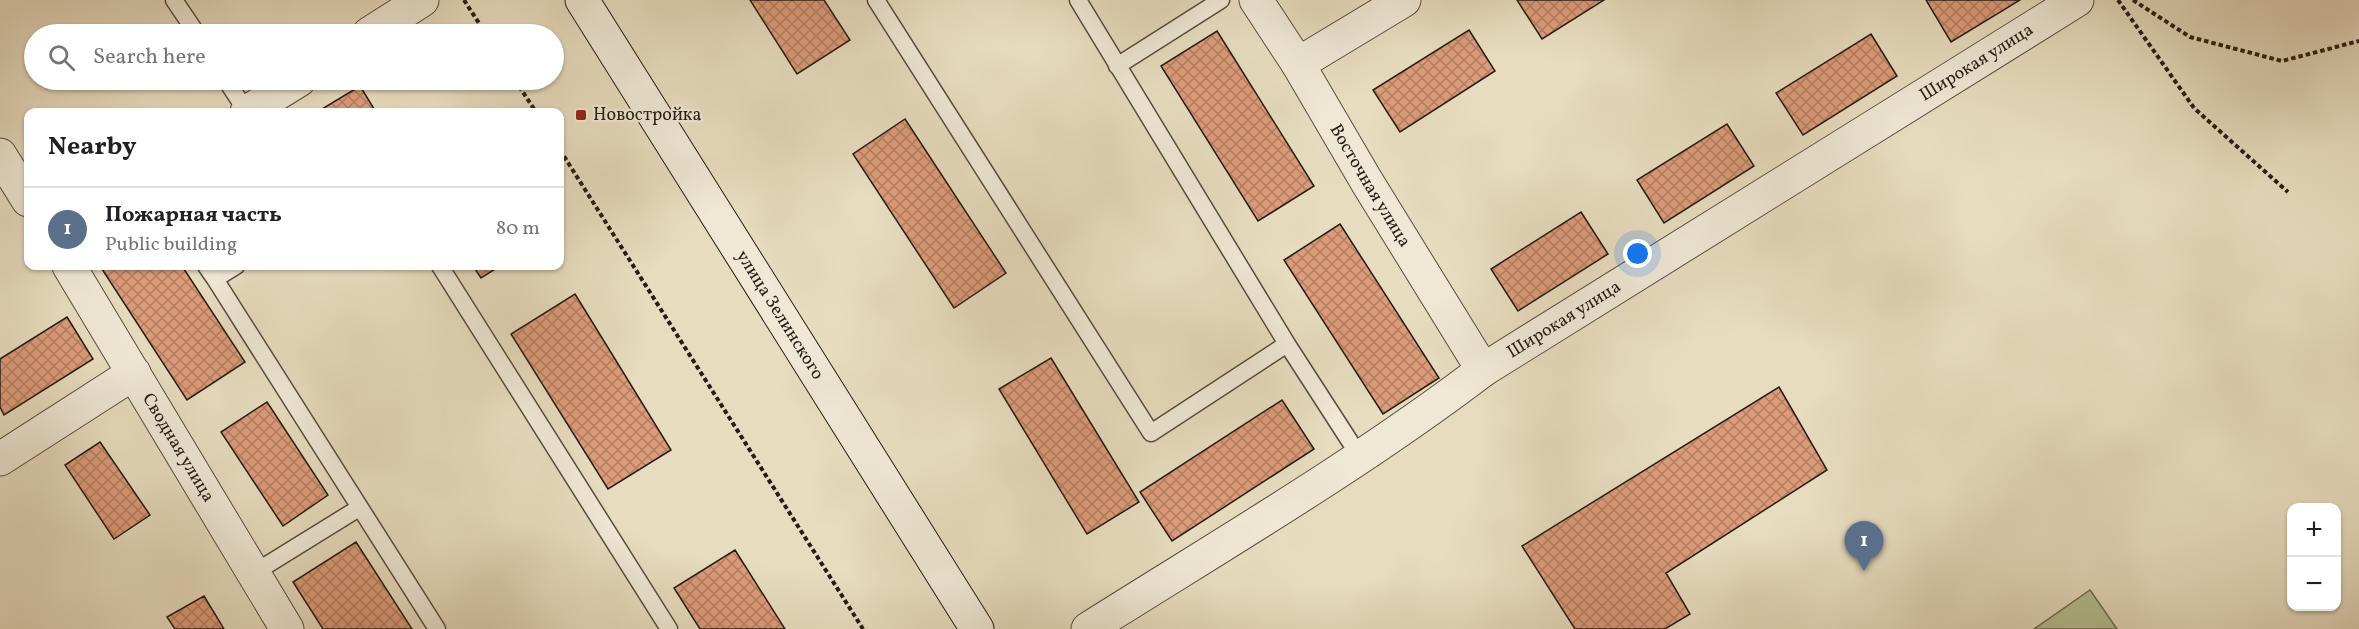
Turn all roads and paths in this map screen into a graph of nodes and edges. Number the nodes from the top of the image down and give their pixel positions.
1 (174, 0) edge
2 (422, 0) edge
3 (464, 0) edge
4 (582, 0) edge
5 (876, 0) edge
6 (1078, 0) edge
7 (1221, 0) edge
8 (1256, 0) edge
9 (1404, 0) edge
10 (2077, 0) edge
11 (2118, 0) edge
12 (2133, 0) edge
13 (190, 24) edge
14 (385, 24) edge
15 (480, 24) edge
16 (2359, 41) edge
17 (1298, 64) junction
18 (1117, 66) junction
19 (233, 90) edge
20 (283, 90) edge
21 (521, 90) edge
22 (244, 108) edge
23 (254, 108) edge
24 (533, 108) edge
25 (0, 155) edge
26 (564, 156) edge
27 (2288, 192) dead end
28 (24, 194) edge
29 (71, 270) edge
30 (443, 270) edge
31 (210, 272) edge
32 (1287, 344) junction
33 (1483, 370) junction
34 (134, 373) junction
35 (1360, 457) junction
36 (0, 459) edge
37 (359, 508) junction
38 (254, 573) junction
39 (287, 629) edge
40 (437, 629) edge
41 (669, 629) edge
42 (863, 629) edge
43 (977, 629) edge
44 (1088, 629) edge

1 - 13 lane
2 - 14 street
3 - 15 path
4 - 43 street, улица Зелинского
5 - 32 lane
6 - 18 lane
7 - 18 lane
8 - 17 street, Восточная улица
9 - 17 street
10 - 33 street, Широкая улица
11 - 27 path
12 - 16 path
17 - 33 street, Восточная улица
18 - 32 lane
19 - 22 lane
20 - 23 street
21 - 24 path
25 - 28 street
26 - 42 path
29 - 34 street, Сводная улица
30 - 41 lane
31 - 37 lane
32 - 35 lane
33 - 35 street, Широкая улица
34 - 36 street
34 - 38 street, Сводная улица
35 - 44 street, Широкая улица
37 - 38 lane
37 - 40 lane
38 - 39 street, Сводная улица

